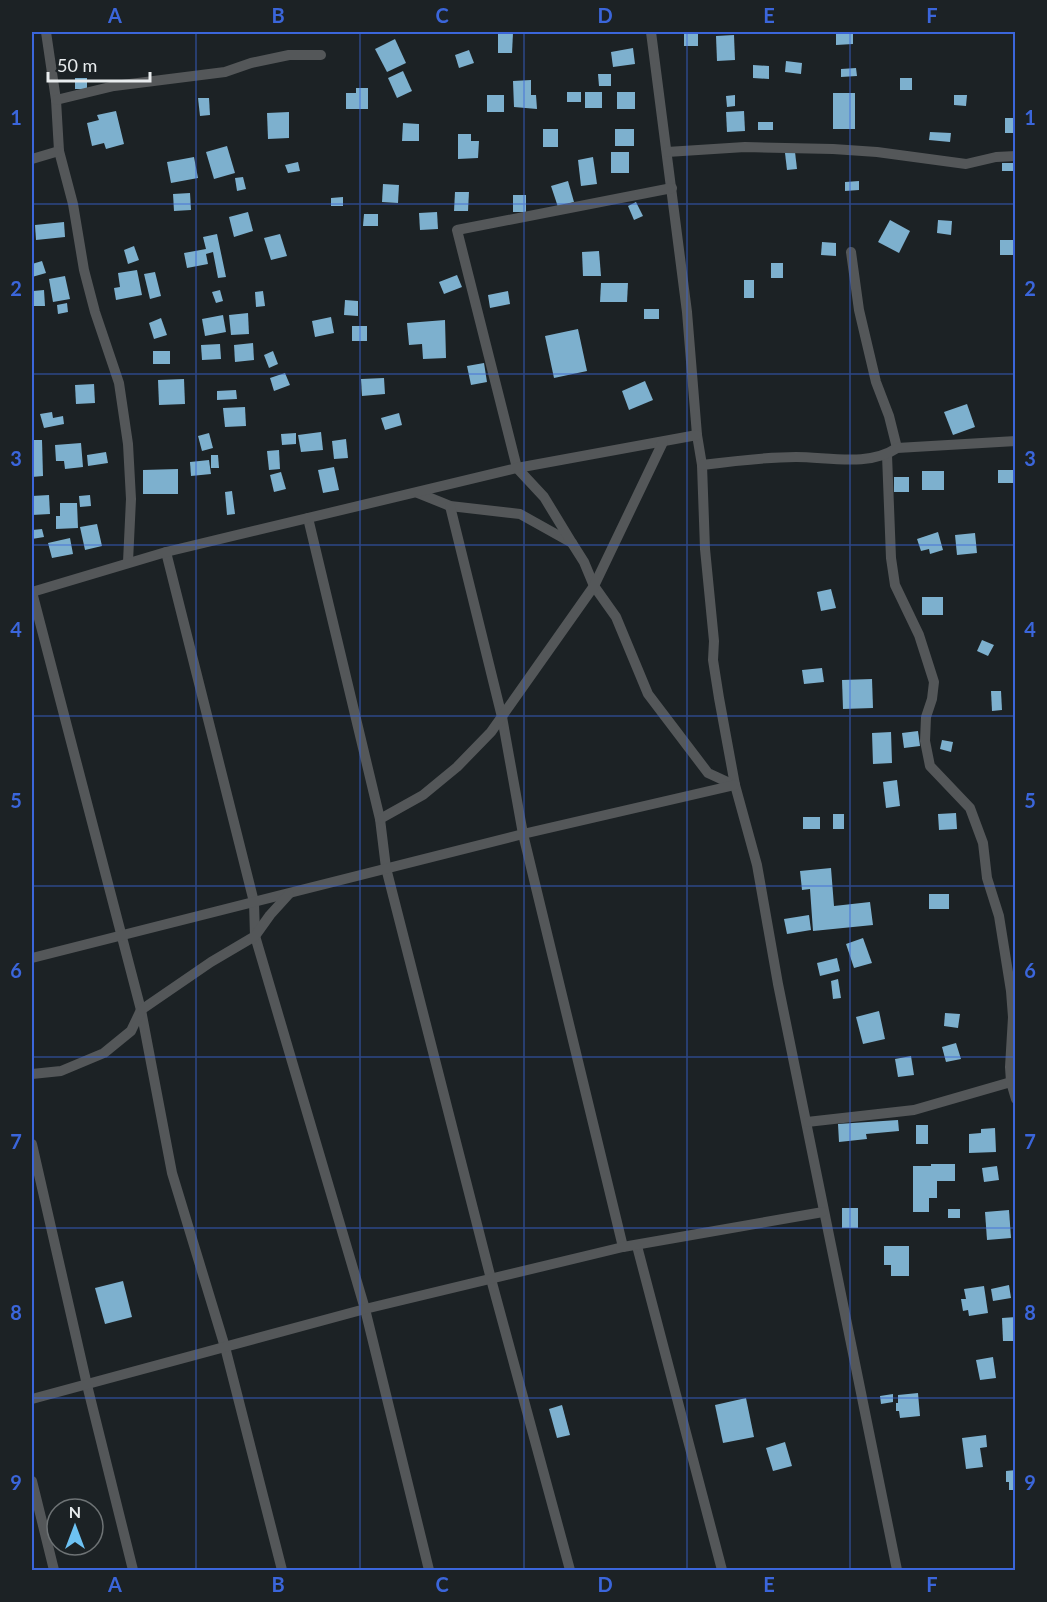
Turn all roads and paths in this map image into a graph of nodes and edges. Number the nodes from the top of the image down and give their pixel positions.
1 (46, 32) edge
2 (651, 32) edge
3 (321, 55) dead end
4 (56, 100) junction
5 (59, 151) junction
6 (667, 152) junction
7 (1016, 156) edge
8 (32, 159) edge
9 (672, 188) junction
10 (851, 252) dead end
11 (697, 435) junction
12 (1016, 441) edge
13 (663, 442) junction
14 (897, 448) junction
15 (887, 455) junction
16 (702, 465) junction
17 (517, 468) junction
18 (418, 493) junction
19 (450, 506) junction
20 (308, 518) junction
21 (572, 543) junction
22 (166, 552) junction
23 (128, 562) junction
24 (594, 586) junction
25 (32, 592) edge
26 (502, 717) junction
27 (735, 785) junction
28 (380, 819) junction
29 (523, 834) junction
30 (386, 867) junction
31 (290, 894) junction
32 (254, 902) junction
33 (121, 935) junction
34 (255, 936) junction
35 (32, 958) edge
36 (141, 1010) junction
37 (1014, 1031) edge
38 (32, 1074) edge
39 (1011, 1082) junction
40 (1016, 1099) edge
41 (807, 1122) junction
42 (32, 1144) edge
43 (823, 1212) junction
44 (637, 1245) junction
45 (623, 1247) junction
46 (491, 1279) junction
47 (365, 1309) junction
48 (225, 1347) junction
49 (87, 1385) junction
50 (32, 1399) edge
51 (32, 1481) edge
52 (54, 1570) edge
53 (134, 1570) edge
54 (282, 1570) edge
55 (429, 1570) edge
56 (570, 1570) edge
57 (722, 1570) edge
58 (897, 1570) edge

1 - 4 street
2 - 6 street
3 - 4 street
4 - 5 street
5 - 8 street
5 - 23 street
6 - 7 street
6 - 9 street
9 - 11 street
9 - 17 street
10 - 14 street
11 - 13 street
11 - 16 street
12 - 14 street
13 - 17 street
13 - 24 street
14 - 15 street
15 - 16 street
15 - 37 street
16 - 27 street
17 - 18 street
17 - 21 street
18 - 19 street
18 - 20 street
19 - 21 street
19 - 26 street
20 - 22 street
20 - 28 street
21 - 24 street
22 - 23 street
22 - 32 street
23 - 25 street
24 - 26 street
24 - 27 street
25 - 33 street
26 - 28 street
26 - 29 street
27 - 29 street
27 - 41 street
28 - 30 street
29 - 30 street
29 - 45 street
30 - 31 street
30 - 46 street
31 - 32 street
31 - 34 street
32 - 33 street
32 - 34 street
33 - 35 street
33 - 36 street
34 - 36 street
34 - 47 street
36 - 38 street
36 - 48 street
37 - 39 street
39 - 40 street
39 - 41 street
41 - 43 street
42 - 49 street
43 - 44 street
43 - 58 street
44 - 45 street
44 - 57 street
45 - 46 street
46 - 47 street
46 - 56 street
47 - 48 street
47 - 55 street
48 - 49 street
48 - 54 street
49 - 50 street
49 - 53 street
51 - 52 street

